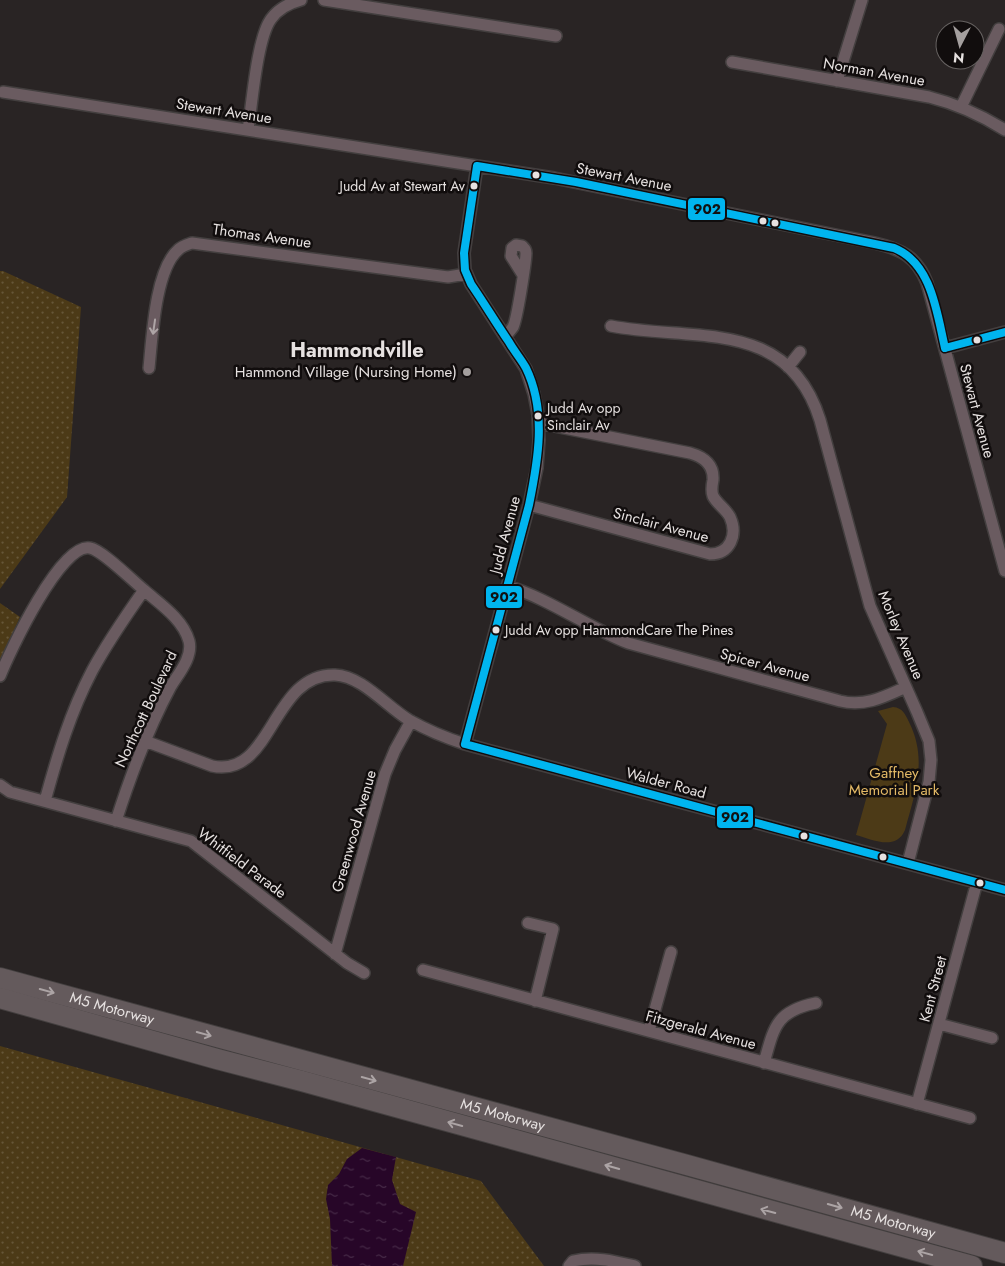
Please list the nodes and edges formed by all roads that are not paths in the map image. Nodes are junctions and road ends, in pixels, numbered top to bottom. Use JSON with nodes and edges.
{"nodes":[{"id":1,"x":301,"y":0,"type":"edge"},
{"id":2,"x":324,"y":0,"type":"edge"},
{"id":3,"x":862,"y":0,"type":"edge"},
{"id":4,"x":999,"y":29,"type":"dead end"},
{"id":5,"x":556,"y":36,"type":"dead end"},
{"id":6,"x":732,"y":62,"type":"dead end"},
{"id":7,"x":837,"y":81,"type":"junction"},
{"id":8,"x":3,"y":92,"type":"dead end"},
{"id":9,"x":960,"y":107,"type":"junction"},
{"id":10,"x":248,"y":130,"type":"junction"},
{"id":11,"x":1005,"y":130,"type":"edge"},
{"id":12,"x":477,"y":166,"type":"junction"},
{"id":13,"x":466,"y":274,"type":"junction"},
{"id":14,"x":523,"y":275,"type":"dead end"},
{"id":15,"x":611,"y":326,"type":"dead end"},
{"id":16,"x":1005,"y":332,"type":"edge"},
{"id":17,"x":506,"y":336,"type":"junction"},
{"id":18,"x":945,"y":348,"type":"junction"},
{"id":19,"x":800,"y":352,"type":"dead end"},
{"id":20,"x":788,"y":367,"type":"junction"},
{"id":21,"x":148,"y":368,"type":"dead end"},
{"id":22,"x":539,"y":422,"type":"junction"},
{"id":23,"x":529,"y":505,"type":"junction"},
{"id":24,"x":1005,"y":571,"type":"edge"},
{"id":25,"x":507,"y":586,"type":"junction"},
{"id":26,"x":144,"y":590,"type":"junction"},
{"id":27,"x":0,"y":676,"type":"edge"},
{"id":28,"x":906,"y":687,"type":"junction"},
{"id":29,"x":411,"y":721,"type":"junction"},
{"id":30,"x":145,"y":741,"type":"junction"},
{"id":31,"x":465,"y":744,"type":"junction"},
{"id":32,"x":0,"y":785,"type":"edge"},
{"id":33,"x":44,"y":802,"type":"junction"},
{"id":34,"x":116,"y":820,"type":"junction"},
{"id":35,"x":908,"y":863,"type":"junction"},
{"id":36,"x":978,"y":882,"type":"junction"},
{"id":37,"x":1005,"y":890,"type":"edge"},
{"id":38,"x":528,"y":923,"type":"dead end"},
{"id":39,"x":671,"y":952,"type":"dead end"},
{"id":40,"x":335,"y":954,"type":"junction"},
{"id":41,"x":423,"y":970,"type":"dead end"},
{"id":42,"x":364,"y":973,"type":"dead end"},
{"id":43,"x":0,"y":978,"type":"edge"},
{"id":44,"x":0,"y":998,"type":"edge"},
{"id":45,"x":535,"y":1000,"type":"junction"},
{"id":46,"x":816,"y":1003,"type":"dead end"},
{"id":47,"x":939,"y":1024,"type":"junction"},
{"id":48,"x":649,"y":1031,"type":"junction"},
{"id":49,"x":992,"y":1038,"type":"dead end"},
{"id":50,"x":764,"y":1062,"type":"junction"},
{"id":51,"x":917,"y":1104,"type":"junction"},
{"id":52,"x":970,"y":1118,"type":"dead end"},
{"id":53,"x":1005,"y":1254,"type":"edge"},
{"id":54,"x":570,"y":1266,"type":"edge"},
{"id":55,"x":635,"y":1266,"type":"edge"},
{"id":56,"x":972,"y":1266,"type":"edge"}],
"edges":[{"from":1,"to":10,"type":"street"},
{"from":2,"to":5,"type":"street"},
{"from":3,"to":7,"type":"street"},
{"from":4,"to":9,"type":"street"},
{"from":6,"to":7,"type":"street","name":"Norman Avenue"},
{"from":7,"to":9,"type":"street","name":"Norman Avenue"},
{"from":8,"to":10,"type":"street","name":"Stewart Avenue"},
{"from":9,"to":11,"type":"street","name":"Norman Avenue"},
{"from":10,"to":12,"type":"street","name":"Stewart Avenue"},
{"from":12,"to":13,"type":"street","name":"Judd Avenue"},
{"from":12,"to":18,"type":"street","name":"Stewart Avenue"},
{"from":13,"to":17,"type":"street","name":"Judd Avenue"},
{"from":13,"to":21,"type":"street","name":"Thomas Avenue","one_way":true},
{"from":14,"to":17,"type":"street"},
{"from":15,"to":20,"type":"street","name":"Morley Avenue"},
{"from":16,"to":18,"type":"street"},
{"from":17,"to":22,"type":"street","name":"Judd Avenue"},
{"from":18,"to":24,"type":"street","name":"Stewart Avenue"},
{"from":19,"to":20,"type":"street"},
{"from":20,"to":28,"type":"street","name":"Morley Avenue"},
{"from":22,"to":23,"type":"street","name":"Judd Avenue"},
{"from":22,"to":23,"type":"street","name":"Sinclair Avenue"},
{"from":23,"to":25,"type":"street","name":"Judd Avenue"},
{"from":25,"to":28,"type":"street","name":"Spicer Avenue"},
{"from":25,"to":31,"type":"street","name":"Judd Avenue"},
{"from":26,"to":27,"type":"street"},
{"from":26,"to":30,"type":"street","name":"Northcott Boulevard"},
{"from":26,"to":33,"type":"street"},
{"from":28,"to":35,"type":"street","name":"Morley Avenue"},
{"from":29,"to":30,"type":"street","name":"Walder Road"},
{"from":29,"to":31,"type":"street","name":"Walder Road"},
{"from":29,"to":40,"type":"street","name":"Greenwood Avenue"},
{"from":30,"to":34,"type":"street","name":"Northcott Boulevard"},
{"from":31,"to":35,"type":"street","name":"Walder Road"},
{"from":32,"to":33,"type":"street","name":"Whitfield Parade"},
{"from":33,"to":34,"type":"street","name":"Whitfield Parade"},
{"from":34,"to":40,"type":"street","name":"Whitfield Parade"},
{"from":35,"to":36,"type":"street","name":"Walder Road"},
{"from":36,"to":37,"type":"street","name":"Walder Road"},
{"from":36,"to":47,"type":"street","name":"Kent Street"},
{"from":38,"to":45,"type":"street"},
{"from":39,"to":48,"type":"street"},
{"from":40,"to":42,"type":"street","name":"Whitfield Parade"},
{"from":41,"to":45,"type":"street","name":"Fitzgerald Avenue"},
{"from":43,"to":53,"type":"highway","name":"M5 Motorway","one_way":true},
{"from":56,"to":44,"type":"highway","name":"M5 Motorway","one_way":true},
{"from":45,"to":48,"type":"street","name":"Fitzgerald Avenue"},
{"from":46,"to":50,"type":"street"},
{"from":47,"to":49,"type":"street"},
{"from":47,"to":51,"type":"street","name":"Kent Street"},
{"from":48,"to":50,"type":"street","name":"Fitzgerald Avenue"},
{"from":50,"to":51,"type":"street","name":"Fitzgerald Avenue"},
{"from":51,"to":52,"type":"street","name":"Fitzgerald Avenue"},
{"from":54,"to":55,"type":"street"}]}
